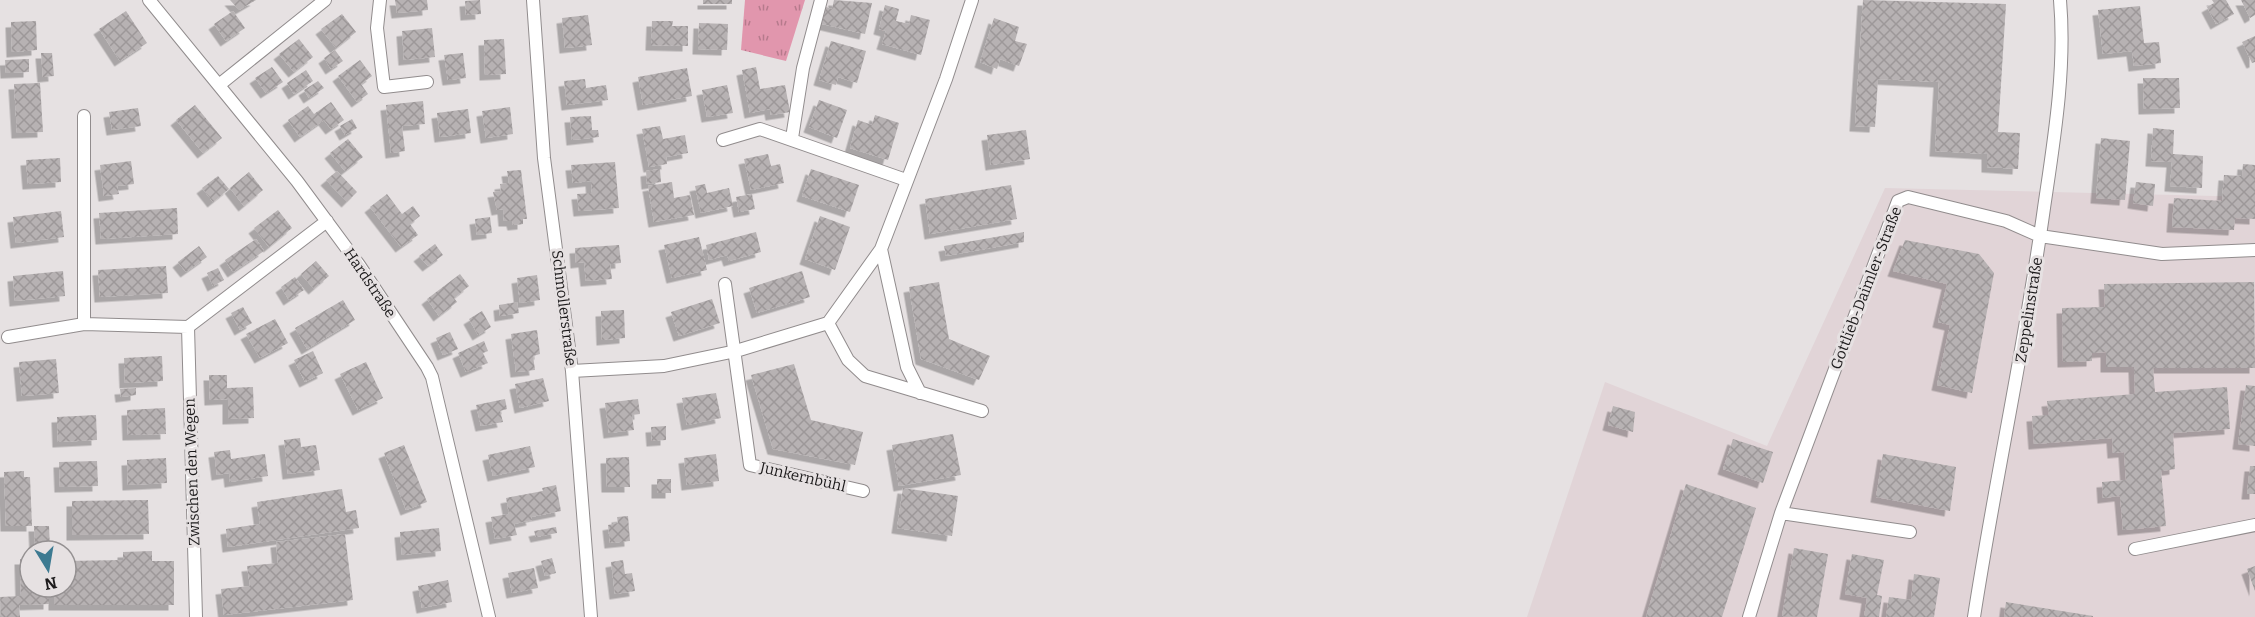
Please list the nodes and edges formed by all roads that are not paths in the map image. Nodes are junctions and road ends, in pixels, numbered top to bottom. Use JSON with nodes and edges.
{"nodes":[{"id":1,"x":149,"y":0,"type":"edge"},
{"id":2,"x":325,"y":0,"type":"edge"},
{"id":3,"x":380,"y":0,"type":"edge"},
{"id":4,"x":533,"y":0,"type":"edge"},
{"id":5,"x":821,"y":0,"type":"edge"},
{"id":6,"x":972,"y":0,"type":"edge"},
{"id":7,"x":2060,"y":0,"type":"edge"},
{"id":8,"x":427,"y":82,"type":"dead end"},
{"id":9,"x":219,"y":85,"type":"junction"},
{"id":10,"x":84,"y":116,"type":"dead end"},
{"id":11,"x":792,"y":138,"type":"junction"},
{"id":12,"x":723,"y":140,"type":"dead end"},
{"id":13,"x":906,"y":180,"type":"junction"},
{"id":14,"x":327,"y":221,"type":"junction"},
{"id":15,"x":2040,"y":236,"type":"junction"},
{"id":16,"x":881,"y":249,"type":"junction"},
{"id":17,"x":2255,"y":250,"type":"edge"},
{"id":18,"x":725,"y":284,"type":"dead end"},
{"id":19,"x":828,"y":323,"type":"junction"},
{"id":20,"x":84,"y":324,"type":"junction"},
{"id":21,"x":188,"y":327,"type":"junction"},
{"id":22,"x":8,"y":337,"type":"dead end"},
{"id":23,"x":736,"y":351,"type":"junction"},
{"id":24,"x":572,"y":371,"type":"junction"},
{"id":25,"x":920,"y":393,"type":"junction"},
{"id":26,"x":982,"y":411,"type":"dead end"},
{"id":27,"x":863,"y":491,"type":"dead end"},
{"id":28,"x":1781,"y":513,"type":"junction"},
{"id":29,"x":2255,"y":525,"type":"edge"},
{"id":30,"x":1910,"y":532,"type":"dead end"},
{"id":31,"x":2135,"y":549,"type":"dead end"},
{"id":32,"x":196,"y":617,"type":"edge"},
{"id":33,"x":489,"y":617,"type":"edge"},
{"id":34,"x":591,"y":617,"type":"edge"},
{"id":35,"x":1749,"y":617,"type":"edge"},
{"id":36,"x":1974,"y":617,"type":"edge"}],
"edges":[{"from":1,"to":9,"type":"street","name":"Hardstraße"},
{"from":2,"to":9,"type":"street"},
{"from":3,"to":8,"type":"street"},
{"from":4,"to":24,"type":"street","name":"Schmollerstraße"},
{"from":5,"to":11,"type":"street"},
{"from":6,"to":13,"type":"street"},
{"from":7,"to":15,"type":"street","name":"Zeppelinstraße"},
{"from":9,"to":14,"type":"street","name":"Hardstraße"},
{"from":10,"to":20,"type":"street"},
{"from":11,"to":12,"type":"street"},
{"from":11,"to":13,"type":"street"},
{"from":13,"to":16,"type":"street"},
{"from":14,"to":21,"type":"street"},
{"from":14,"to":33,"type":"street","name":"Hardstraße"},
{"from":15,"to":17,"type":"street"},
{"from":15,"to":28,"type":"street","name":"Gottlieb-Daimler-Straße"},
{"from":15,"to":36,"type":"street","name":"Zeppelinstraße"},
{"from":16,"to":19,"type":"street"},
{"from":16,"to":25,"type":"street"},
{"from":18,"to":23,"type":"street","name":"Junkernbühl"},
{"from":19,"to":23,"type":"street"},
{"from":19,"to":25,"type":"street"},
{"from":20,"to":21,"type":"street"},
{"from":20,"to":22,"type":"street"},
{"from":21,"to":32,"type":"street","name":"Zwischen den Wegen"},
{"from":23,"to":24,"type":"street"},
{"from":23,"to":27,"type":"street","name":"Junkernbühl"},
{"from":24,"to":34,"type":"street","name":"Schmollerstraße"},
{"from":25,"to":26,"type":"street"},
{"from":28,"to":30,"type":"street"},
{"from":28,"to":35,"type":"street","name":"Gottlieb-Daimler-Straße"},
{"from":29,"to":31,"type":"street"}]}
